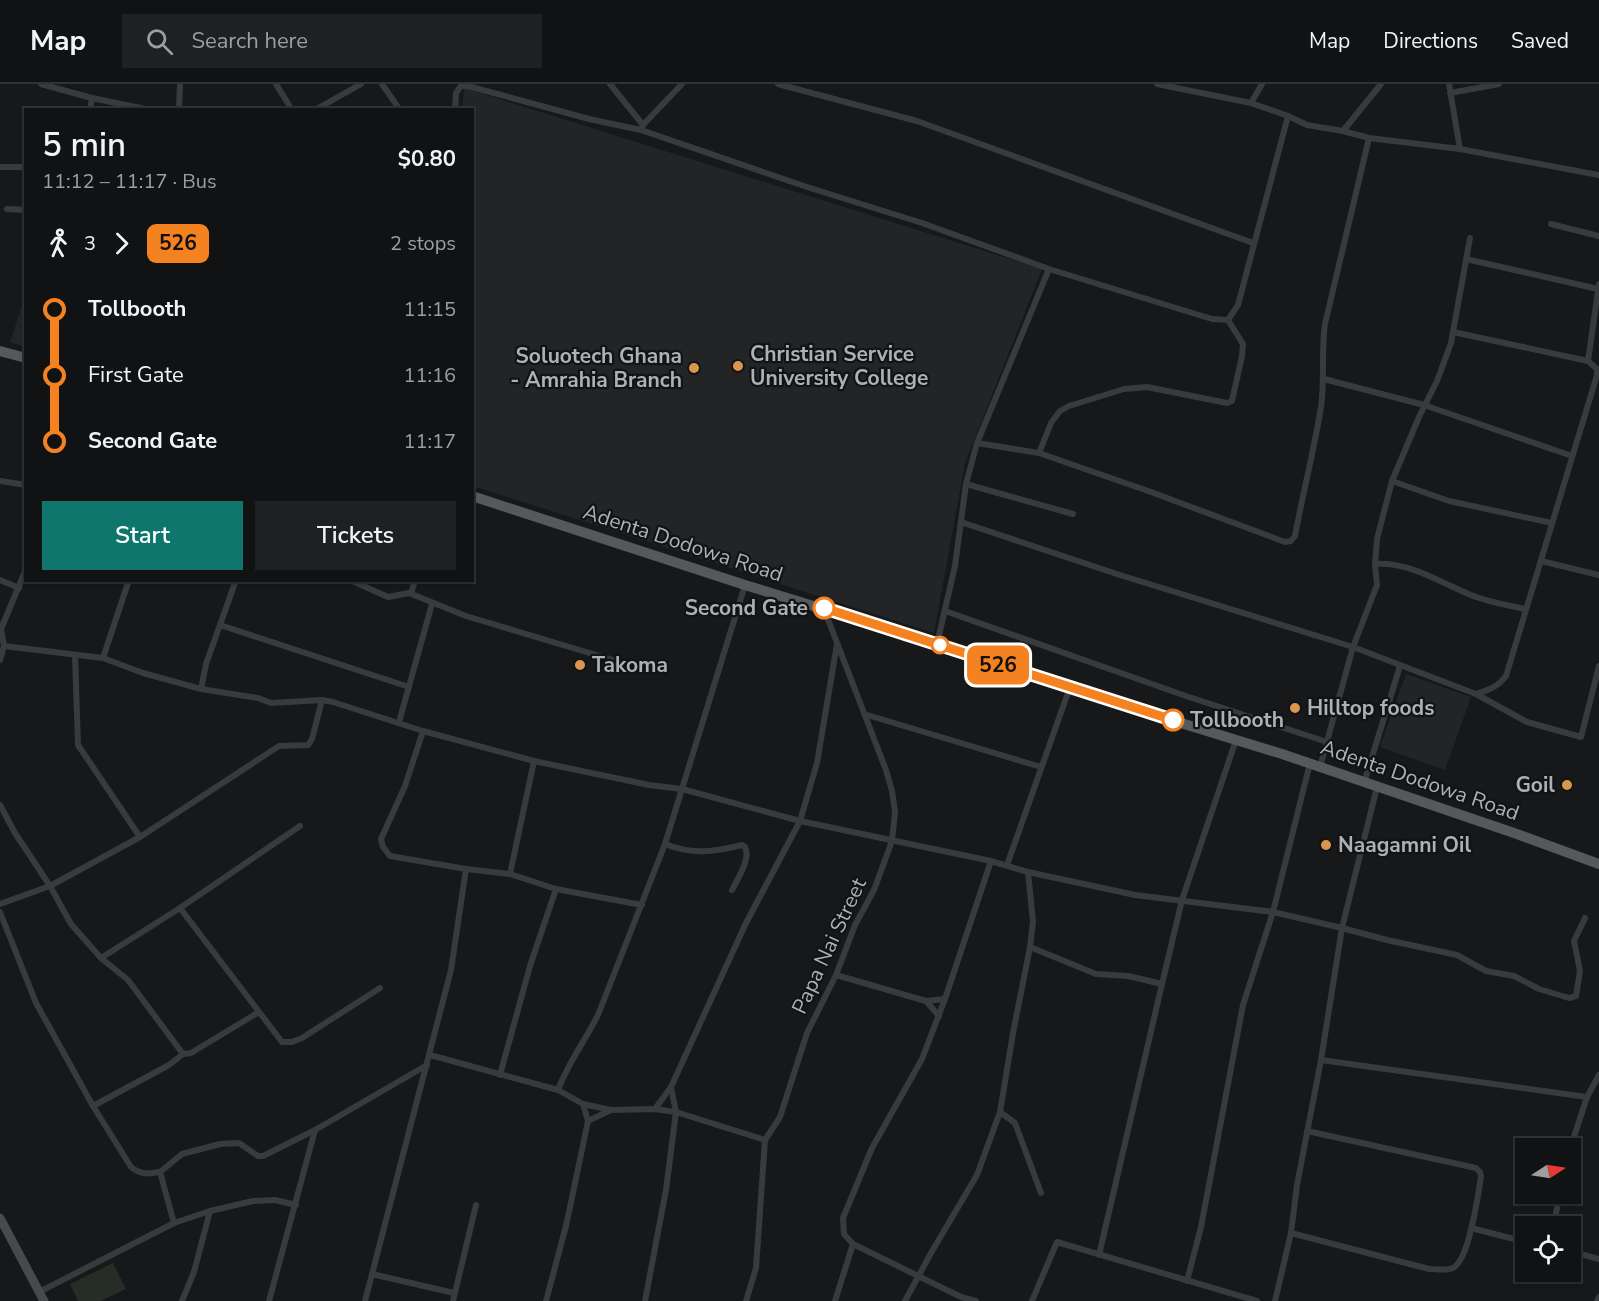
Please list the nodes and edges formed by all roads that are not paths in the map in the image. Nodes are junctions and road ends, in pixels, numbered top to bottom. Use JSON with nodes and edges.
{"nodes":[{"id":1,"x":41,"y":84,"type":"edge"},
{"id":2,"x":180,"y":84,"type":"edge"},
{"id":3,"x":276,"y":84,"type":"edge"},
{"id":4,"x":362,"y":84,"type":"edge"},
{"id":5,"x":382,"y":84,"type":"edge"},
{"id":6,"x":610,"y":84,"type":"edge"},
{"id":7,"x":682,"y":84,"type":"edge"},
{"id":8,"x":778,"y":84,"type":"edge"},
{"id":9,"x":1157,"y":84,"type":"edge"},
{"id":10,"x":1262,"y":84,"type":"edge"},
{"id":11,"x":1381,"y":84,"type":"edge"},
{"id":12,"x":1449,"y":84,"type":"edge"},
{"id":13,"x":1499,"y":84,"type":"edge"},
{"id":14,"x":468,"y":85,"type":"edge"},
{"id":15,"x":1450,"y":93,"type":"junction"},
{"id":16,"x":92,"y":98,"type":"junction"},
{"id":17,"x":1251,"y":103,"type":"junction"},
{"id":18,"x":90,"y":108,"type":"edge"},
{"id":19,"x":140,"y":108,"type":"edge"},
{"id":20,"x":179,"y":108,"type":"edge"},
{"id":21,"x":291,"y":108,"type":"edge"},
{"id":22,"x":319,"y":108,"type":"edge"},
{"id":23,"x":399,"y":108,"type":"edge"},
{"id":24,"x":455,"y":108,"type":"edge"},
{"id":25,"x":1288,"y":116,"type":"junction"},
{"id":26,"x":642,"y":128,"type":"junction"},
{"id":27,"x":1342,"y":131,"type":"junction"},
{"id":28,"x":1369,"y":138,"type":"junction"},
{"id":29,"x":1460,"y":149,"type":"junction"},
{"id":30,"x":0,"y":167,"type":"edge"},
{"id":31,"x":24,"y":167,"type":"edge"},
{"id":32,"x":1599,"y":175,"type":"edge"},
{"id":33,"x":7,"y":209,"type":"dead end"},
{"id":34,"x":24,"y":210,"type":"edge"},
{"id":35,"x":1551,"y":224,"type":"dead end"},
{"id":36,"x":1599,"y":236,"type":"edge"},
{"id":37,"x":1470,"y":238,"type":"dead end"},
{"id":38,"x":1253,"y":243,"type":"junction"},
{"id":39,"x":1466,"y":259,"type":"junction"},
{"id":40,"x":1049,"y":269,"type":"junction"},
{"id":41,"x":1599,"y":287,"type":"edge"},
{"id":42,"x":1228,"y":320,"type":"junction"},
{"id":43,"x":1453,"y":332,"type":"junction"},
{"id":44,"x":0,"y":351,"type":"edge"},
{"id":45,"x":24,"y":357,"type":"edge"},
{"id":46,"x":1588,"y":362,"type":"junction"},
{"id":47,"x":1324,"y":379,"type":"junction"},
{"id":48,"x":1424,"y":405,"type":"junction"},
{"id":49,"x":976,"y":443,"type":"junction"},
{"id":50,"x":1039,"y":453,"type":"junction"},
{"id":51,"x":1572,"y":456,"type":"junction"},
{"id":52,"x":0,"y":480,"type":"edge"},
{"id":53,"x":1392,"y":481,"type":"junction"},
{"id":54,"x":966,"y":484,"type":"junction"},
{"id":55,"x":24,"y":485,"type":"edge"},
{"id":56,"x":474,"y":497,"type":"edge"},
{"id":57,"x":1073,"y":514,"type":"dead end"},
{"id":58,"x":961,"y":522,"type":"junction"},
{"id":59,"x":1552,"y":523,"type":"junction"},
{"id":60,"x":1541,"y":561,"type":"junction"},
{"id":61,"x":1374,"y":564,"type":"junction"},
{"id":62,"x":24,"y":574,"type":"edge"},
{"id":63,"x":1599,"y":575,"type":"edge"},
{"id":64,"x":0,"y":580,"type":"edge"},
{"id":65,"x":128,"y":582,"type":"edge"},
{"id":66,"x":235,"y":582,"type":"edge"},
{"id":67,"x":354,"y":582,"type":"edge"},
{"id":68,"x":414,"y":582,"type":"edge"},
{"id":69,"x":745,"y":585,"type":"junction"},
{"id":70,"x":19,"y":588,"type":"junction"},
{"id":71,"x":411,"y":594,"type":"junction"},
{"id":72,"x":432,"y":604,"type":"junction"},
{"id":73,"x":824,"y":608,"type":"junction"},
{"id":74,"x":1525,"y":609,"type":"junction"},
{"id":75,"x":945,"y":611,"type":"junction"},
{"id":76,"x":220,"y":625,"type":"junction"},
{"id":77,"x":1,"y":629,"type":"edge"},
{"id":78,"x":837,"y":643,"type":"junction"},
{"id":79,"x":936,"y":644,"type":"junction"},
{"id":80,"x":4,"y":646,"type":"junction"},
{"id":81,"x":1353,"y":647,"type":"junction"},
{"id":82,"x":75,"y":655,"type":"junction"},
{"id":83,"x":103,"y":658,"type":"junction"},
{"id":84,"x":0,"y":660,"type":"edge"},
{"id":85,"x":614,"y":660,"type":"dead end"},
{"id":86,"x":1400,"y":666,"type":"junction"},
{"id":87,"x":1599,"y":666,"type":"edge"},
{"id":88,"x":409,"y":687,"type":"junction"},
{"id":89,"x":1070,"y":687,"type":"junction"},
{"id":90,"x":201,"y":689,"type":"junction"},
{"id":91,"x":1476,"y":694,"type":"junction"},
{"id":92,"x":322,"y":700,"type":"junction"},
{"id":93,"x":864,"y":714,"type":"junction"},
{"id":94,"x":399,"y":722,"type":"junction"},
{"id":95,"x":423,"y":731,"type":"junction"},
{"id":96,"x":1236,"y":740,"type":"junction"},
{"id":97,"x":1327,"y":742,"type":"junction"},
{"id":98,"x":534,"y":761,"type":"junction"},
{"id":99,"x":1315,"y":765,"type":"junction"},
{"id":100,"x":1041,"y":767,"type":"junction"},
{"id":101,"x":1364,"y":783,"type":"junction"},
{"id":102,"x":1377,"y":787,"type":"junction"},
{"id":103,"x":682,"y":789,"type":"junction"},
{"id":104,"x":0,"y":804,"type":"edge"},
{"id":105,"x":800,"y":820,"type":"junction"},
{"id":106,"x":300,"y":826,"type":"dead end"},
{"id":107,"x":140,"y":837,"type":"junction"},
{"id":108,"x":892,"y":841,"type":"junction"},
{"id":109,"x":665,"y":844,"type":"junction"},
{"id":110,"x":990,"y":861,"type":"junction"},
{"id":111,"x":1599,"y":864,"type":"edge"},
{"id":112,"x":1006,"y":865,"type":"junction"},
{"id":113,"x":466,"y":869,"type":"junction"},
{"id":114,"x":1028,"y":872,"type":"junction"},
{"id":115,"x":510,"y":874,"type":"junction"},
{"id":116,"x":50,"y":885,"type":"junction"},
{"id":117,"x":556,"y":890,"type":"junction"},
{"id":118,"x":732,"y":890,"type":"dead end"},
{"id":119,"x":1182,"y":900,"type":"junction"},
{"id":120,"x":0,"y":904,"type":"edge"},
{"id":121,"x":642,"y":905,"type":"junction"},
{"id":122,"x":180,"y":908,"type":"junction"},
{"id":123,"x":0,"y":912,"type":"edge"},
{"id":124,"x":1273,"y":912,"type":"junction"},
{"id":125,"x":1585,"y":918,"type":"dead end"},
{"id":126,"x":1342,"y":927,"type":"junction"},
{"id":127,"x":1030,"y":947,"type":"junction"},
{"id":128,"x":101,"y":958,"type":"junction"},
{"id":129,"x":836,"y":975,"type":"junction"},
{"id":130,"x":1162,"y":984,"type":"junction"},
{"id":131,"x":380,"y":988,"type":"dead end"},
{"id":132,"x":945,"y":999,"type":"junction"},
{"id":133,"x":926,"y":1001,"type":"junction"},
{"id":134,"x":259,"y":1012,"type":"junction"},
{"id":135,"x":939,"y":1016,"type":"junction"},
{"id":136,"x":183,"y":1054,"type":"junction"},
{"id":137,"x":430,"y":1055,"type":"junction"},
{"id":138,"x":1321,"y":1060,"type":"junction"},
{"id":139,"x":427,"y":1065,"type":"junction"},
{"id":140,"x":500,"y":1075,"type":"junction"},
{"id":141,"x":1599,"y":1075,"type":"edge"},
{"id":142,"x":671,"y":1087,"type":"junction"},
{"id":143,"x":558,"y":1090,"type":"junction"},
{"id":144,"x":1587,"y":1097,"type":"junction"},
{"id":145,"x":583,"y":1104,"type":"junction"},
{"id":146,"x":93,"y":1106,"type":"junction"},
{"id":147,"x":655,"y":1109,"type":"junction"},
{"id":148,"x":611,"y":1110,"type":"junction"},
{"id":149,"x":676,"y":1112,"type":"junction"},
{"id":150,"x":1000,"y":1112,"type":"junction"},
{"id":151,"x":588,"y":1121,"type":"junction"},
{"id":152,"x":315,"y":1130,"type":"junction"},
{"id":153,"x":1307,"y":1131,"type":"junction"},
{"id":154,"x":1574,"y":1138,"type":"edge"},
{"id":155,"x":765,"y":1140,"type":"junction"},
{"id":156,"x":160,"y":1172,"type":"junction"},
{"id":157,"x":1041,"y":1193,"type":"dead end"},
{"id":158,"x":296,"y":1204,"type":"junction"},
{"id":159,"x":476,"y":1205,"type":"dead end"},
{"id":160,"x":210,"y":1211,"type":"junction"},
{"id":161,"x":0,"y":1218,"type":"edge"},
{"id":162,"x":174,"y":1223,"type":"junction"},
{"id":163,"x":1472,"y":1228,"type":"junction"},
{"id":164,"x":1291,"y":1233,"type":"junction"},
{"id":165,"x":1515,"y":1239,"type":"edge"},
{"id":166,"x":854,"y":1244,"type":"junction"},
{"id":167,"x":1581,"y":1254,"type":"edge"},
{"id":168,"x":1099,"y":1255,"type":"junction"},
{"id":169,"x":1599,"y":1259,"type":"edge"},
{"id":170,"x":372,"y":1274,"type":"junction"},
{"id":171,"x":919,"y":1276,"type":"junction"},
{"id":172,"x":1187,"y":1281,"type":"junction"},
{"id":173,"x":39,"y":1292,"type":"junction"},
{"id":174,"x":454,"y":1293,"type":"junction"},
{"id":175,"x":1599,"y":1297,"type":"edge"},
{"id":176,"x":960,"y":1299,"type":"edge"},
{"id":177,"x":44,"y":1301,"type":"edge"},
{"id":178,"x":182,"y":1301,"type":"edge"},
{"id":179,"x":269,"y":1301,"type":"edge"},
{"id":180,"x":365,"y":1301,"type":"edge"},
{"id":181,"x":453,"y":1301,"type":"edge"},
{"id":182,"x":546,"y":1301,"type":"edge"},
{"id":183,"x":645,"y":1301,"type":"edge"},
{"id":184,"x":746,"y":1301,"type":"edge"},
{"id":185,"x":835,"y":1301,"type":"edge"},
{"id":186,"x":905,"y":1301,"type":"edge"},
{"id":187,"x":976,"y":1301,"type":"edge"},
{"id":188,"x":1032,"y":1301,"type":"edge"},
{"id":189,"x":1257,"y":1301,"type":"edge"},
{"id":190,"x":1275,"y":1301,"type":"edge"},
{"id":191,"x":1598,"y":1301,"type":"edge"}],
"edges":[{"from":1,"to":16,"type":"street"},
{"from":2,"to":20,"type":"street"},
{"from":3,"to":21,"type":"street"},
{"from":4,"to":22,"type":"street"},
{"from":5,"to":23,"type":"street"},
{"from":6,"to":26,"type":"street"},
{"from":7,"to":26,"type":"street"},
{"from":8,"to":38,"type":"street"},
{"from":9,"to":17,"type":"street"},
{"from":10,"to":17,"type":"street"},
{"from":11,"to":27,"type":"street"},
{"from":12,"to":15,"type":"street"},
{"from":13,"to":15,"type":"street"},
{"from":14,"to":24,"type":"street"},
{"from":14,"to":26,"type":"street"},
{"from":15,"to":29,"type":"street"},
{"from":16,"to":18,"type":"street"},
{"from":16,"to":19,"type":"street"},
{"from":17,"to":25,"type":"street"},
{"from":25,"to":27,"type":"street"},
{"from":25,"to":38,"type":"street"},
{"from":26,"to":40,"type":"street"},
{"from":27,"to":28,"type":"street"},
{"from":28,"to":29,"type":"street"},
{"from":28,"to":47,"type":"street"},
{"from":29,"to":32,"type":"street"},
{"from":30,"to":31,"type":"street"},
{"from":33,"to":34,"type":"street"},
{"from":35,"to":36,"type":"street"},
{"from":37,"to":39,"type":"street"},
{"from":38,"to":42,"type":"street"},
{"from":39,"to":41,"type":"street"},
{"from":39,"to":43,"type":"street"},
{"from":40,"to":42,"type":"street"},
{"from":40,"to":49,"type":"street"},
{"from":41,"to":46,"type":"street"},
{"from":42,"to":50,"type":"street"},
{"from":43,"to":46,"type":"street"},
{"from":43,"to":48,"type":"street"},
{"from":44,"to":45,"type":"main road"},
{"from":46,"to":51,"type":"street"},
{"from":47,"to":48,"type":"street"},
{"from":47,"to":50,"type":"street"},
{"from":48,"to":51,"type":"street"},
{"from":48,"to":53,"type":"street"},
{"from":49,"to":50,"type":"street"},
{"from":49,"to":54,"type":"street"},
{"from":51,"to":59,"type":"street"},
{"from":52,"to":55,"type":"street"},
{"from":53,"to":59,"type":"street"},
{"from":53,"to":61,"type":"street"},
{"from":54,"to":57,"type":"street"},
{"from":54,"to":58,"type":"street"},
{"from":56,"to":69,"type":"main road","name":"Adenta Dodowa Road"},
{"from":58,"to":75,"type":"street"},
{"from":58,"to":81,"type":"street"},
{"from":59,"to":60,"type":"street"},
{"from":60,"to":63,"type":"street"},
{"from":60,"to":74,"type":"street"},
{"from":61,"to":74,"type":"street"},
{"from":61,"to":81,"type":"street"},
{"from":62,"to":70,"type":"street"},
{"from":64,"to":70,"type":"street"},
{"from":65,"to":83,"type":"street"},
{"from":66,"to":76,"type":"street"},
{"from":67,"to":71,"type":"street"},
{"from":68,"to":71,"type":"street"},
{"from":69,"to":73,"type":"main road","name":"Adenta Dodowa Road"},
{"from":69,"to":103,"type":"street"},
{"from":70,"to":77,"type":"street"},
{"from":71,"to":72,"type":"street"},
{"from":72,"to":85,"type":"street"},
{"from":72,"to":88,"type":"street"},
{"from":73,"to":78,"type":"street","name":"Papa Nai Street"},
{"from":73,"to":79,"type":"main road","name":"Adenta Dodowa Road"},
{"from":74,"to":91,"type":"street"},
{"from":75,"to":79,"type":"street"},
{"from":75,"to":97,"type":"street"},
{"from":76,"to":88,"type":"street"},
{"from":76,"to":90,"type":"street"},
{"from":77,"to":80,"type":"street"},
{"from":78,"to":93,"type":"street","name":"Papa Nai Street"},
{"from":78,"to":105,"type":"street"},
{"from":79,"to":89,"type":"main road","name":"Adenta Dodowa Road"},
{"from":80,"to":82,"type":"street"},
{"from":80,"to":84,"type":"street"},
{"from":81,"to":86,"type":"street"},
{"from":81,"to":97,"type":"street"},
{"from":82,"to":83,"type":"street"},
{"from":82,"to":107,"type":"street"},
{"from":83,"to":90,"type":"street"},
{"from":86,"to":91,"type":"street"},
{"from":86,"to":101,"type":"street"},
{"from":87,"to":91,"type":"street"},
{"from":88,"to":94,"type":"street"},
{"from":89,"to":96,"type":"main road","name":"Adenta Dodowa Road"},
{"from":89,"to":100,"type":"street"},
{"from":90,"to":92,"type":"street"},
{"from":92,"to":94,"type":"street"},
{"from":92,"to":107,"type":"street"},
{"from":93,"to":100,"type":"street"},
{"from":93,"to":108,"type":"street","name":"Papa Nai Street"},
{"from":94,"to":95,"type":"street"},
{"from":95,"to":98,"type":"street"},
{"from":95,"to":113,"type":"street"},
{"from":96,"to":99,"type":"main road","name":"Adenta Dodowa Road"},
{"from":96,"to":119,"type":"street"},
{"from":97,"to":99,"type":"street"},
{"from":98,"to":103,"type":"street"},
{"from":98,"to":115,"type":"street"},
{"from":99,"to":101,"type":"main road","name":"Adenta Dodowa Road"},
{"from":99,"to":124,"type":"street"},
{"from":100,"to":112,"type":"street"},
{"from":101,"to":102,"type":"main road","name":"Adenta Dodowa Road"},
{"from":102,"to":111,"type":"main road","name":"Adenta Dodowa Road"},
{"from":102,"to":126,"type":"street"},
{"from":103,"to":105,"type":"street"},
{"from":103,"to":109,"type":"street"},
{"from":104,"to":116,"type":"street"},
{"from":105,"to":108,"type":"street"},
{"from":105,"to":142,"type":"street"},
{"from":106,"to":122,"type":"street"},
{"from":107,"to":116,"type":"street"},
{"from":108,"to":110,"type":"street"},
{"from":108,"to":129,"type":"street","name":"Papa Nai Street"},
{"from":109,"to":118,"type":"street"},
{"from":109,"to":121,"type":"street"},
{"from":110,"to":112,"type":"street"},
{"from":110,"to":132,"type":"street"},
{"from":112,"to":114,"type":"street"},
{"from":113,"to":115,"type":"street"},
{"from":113,"to":137,"type":"street"},
{"from":114,"to":119,"type":"street"},
{"from":114,"to":127,"type":"street"},
{"from":115,"to":117,"type":"street"},
{"from":116,"to":120,"type":"street"},
{"from":116,"to":128,"type":"street"},
{"from":117,"to":121,"type":"street"},
{"from":117,"to":140,"type":"street"},
{"from":119,"to":124,"type":"street"},
{"from":119,"to":130,"type":"street"},
{"from":121,"to":143,"type":"street"},
{"from":122,"to":128,"type":"street"},
{"from":122,"to":134,"type":"street"},
{"from":123,"to":146,"type":"street"},
{"from":124,"to":126,"type":"street"},
{"from":124,"to":172,"type":"street"},
{"from":125,"to":126,"type":"street"},
{"from":126,"to":138,"type":"street"},
{"from":127,"to":130,"type":"street"},
{"from":127,"to":150,"type":"street"},
{"from":128,"to":136,"type":"street"},
{"from":129,"to":133,"type":"street"},
{"from":129,"to":155,"type":"street","name":"Papa Nai Street"},
{"from":130,"to":168,"type":"street"},
{"from":131,"to":134,"type":"street"},
{"from":132,"to":133,"type":"street"},
{"from":132,"to":135,"type":"street"},
{"from":133,"to":135,"type":"street"},
{"from":134,"to":136,"type":"street"},
{"from":135,"to":166,"type":"street"},
{"from":136,"to":146,"type":"street"},
{"from":137,"to":139,"type":"street"},
{"from":137,"to":140,"type":"street"},
{"from":138,"to":144,"type":"street"},
{"from":138,"to":153,"type":"street"},
{"from":139,"to":152,"type":"street"},
{"from":139,"to":170,"type":"street"},
{"from":140,"to":143,"type":"street"},
{"from":141,"to":144,"type":"street"},
{"from":142,"to":147,"type":"street"},
{"from":142,"to":149,"type":"street"},
{"from":143,"to":145,"type":"street"},
{"from":144,"to":154,"type":"street"},
{"from":145,"to":148,"type":"street"},
{"from":145,"to":151,"type":"street"},
{"from":146,"to":156,"type":"street"},
{"from":147,"to":148,"type":"street"},
{"from":147,"to":149,"type":"street"},
{"from":148,"to":151,"type":"street"},
{"from":149,"to":155,"type":"street"},
{"from":149,"to":183,"type":"street"},
{"from":150,"to":157,"type":"street"},
{"from":150,"to":171,"type":"street"},
{"from":151,"to":182,"type":"street"},
{"from":152,"to":156,"type":"street"},
{"from":152,"to":158,"type":"street"},
{"from":153,"to":163,"type":"street"},
{"from":153,"to":164,"type":"street"},
{"from":155,"to":184,"type":"street","name":"Papa Nai Street"},
{"from":156,"to":162,"type":"street"},
{"from":158,"to":160,"type":"street"},
{"from":158,"to":179,"type":"street"},
{"from":159,"to":174,"type":"street"},
{"from":160,"to":162,"type":"street"},
{"from":160,"to":178,"type":"street"},
{"from":161,"to":173,"type":"street"},
{"from":162,"to":173,"type":"street"},
{"from":163,"to":164,"type":"street"},
{"from":163,"to":165,"type":"street"},
{"from":164,"to":190,"type":"street"},
{"from":166,"to":171,"type":"street"},
{"from":166,"to":185,"type":"street"},
{"from":167,"to":169,"type":"street"},
{"from":168,"to":172,"type":"street"},
{"from":168,"to":188,"type":"street"},
{"from":170,"to":174,"type":"street"},
{"from":170,"to":180,"type":"street"},
{"from":171,"to":176,"type":"street"},
{"from":171,"to":186,"type":"street"},
{"from":172,"to":189,"type":"street"},
{"from":173,"to":177,"type":"street"},
{"from":174,"to":181,"type":"street"},
{"from":175,"to":191,"type":"street"},
{"from":176,"to":187,"type":"street"}]}
